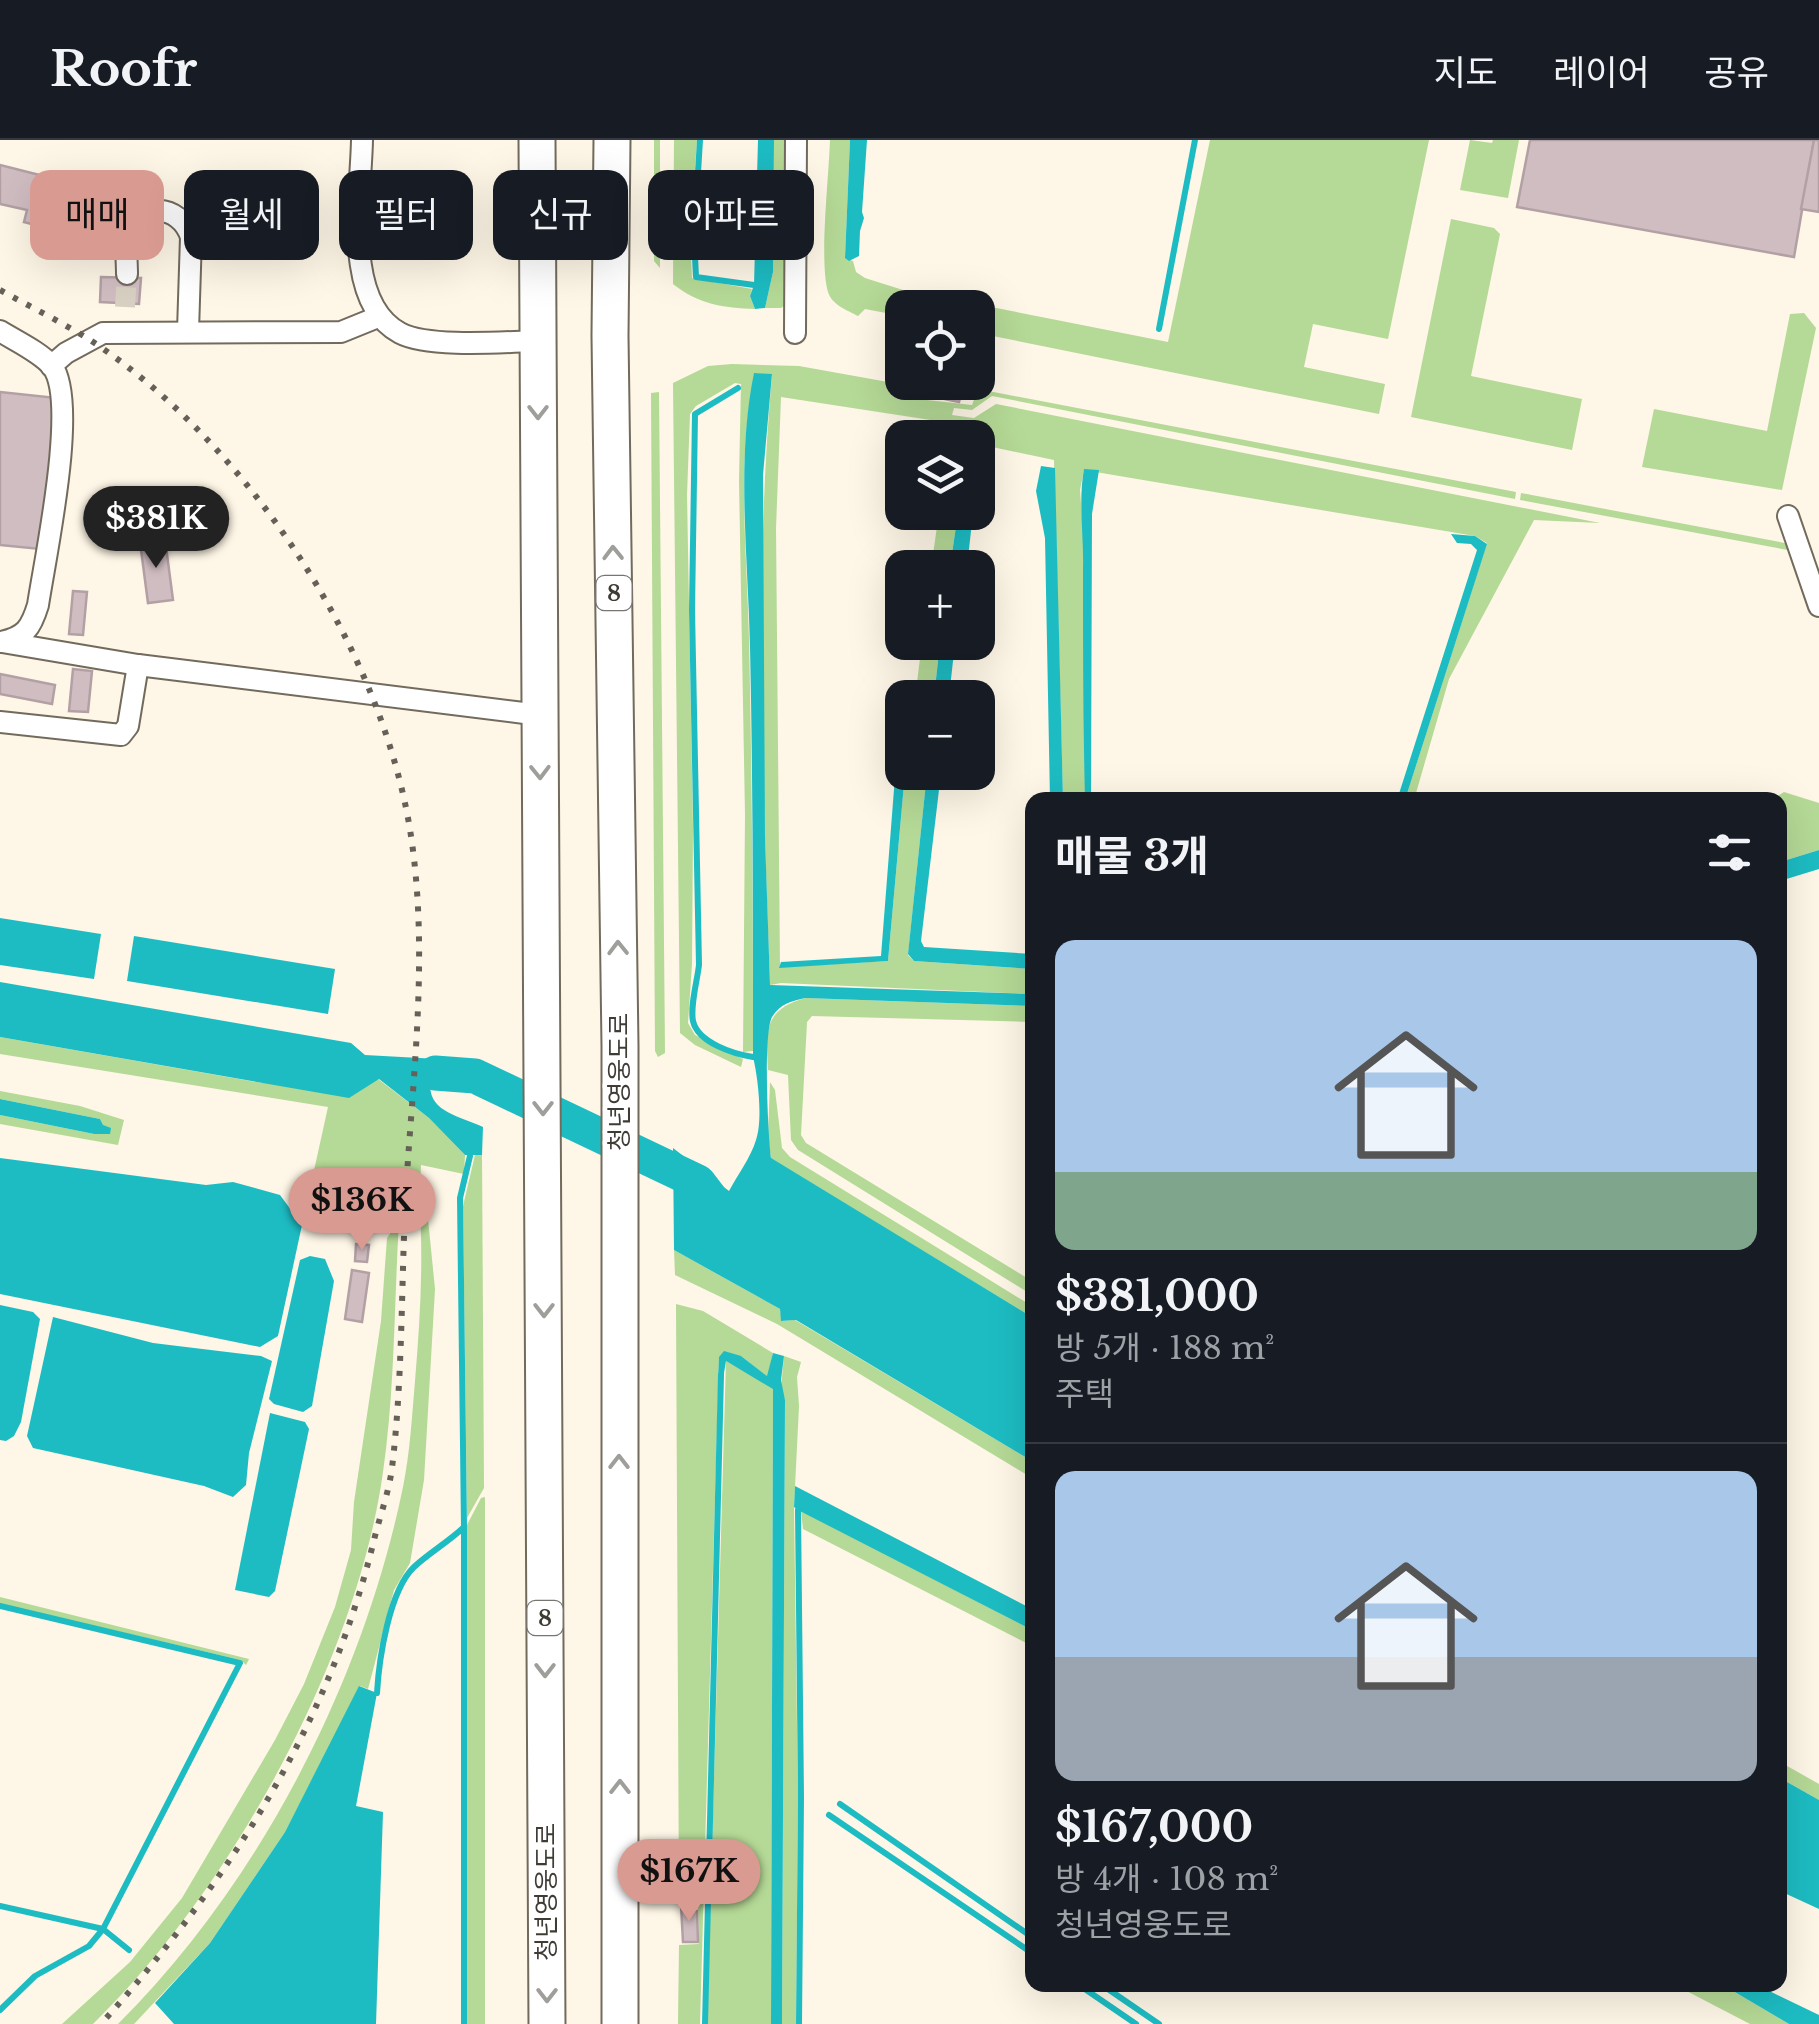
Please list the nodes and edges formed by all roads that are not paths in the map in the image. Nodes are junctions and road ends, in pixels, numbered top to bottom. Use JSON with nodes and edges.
{"nodes":[{"id":1,"x":362,"y":140,"type":"edge"},
{"id":2,"x":537,"y":140,"type":"edge"},
{"id":3,"x":612,"y":140,"type":"edge"},
{"id":4,"x":796,"y":140,"type":"edge"},
{"id":5,"x":127,"y":274,"type":"tunnel mouth"},
{"id":6,"x":125,"y":307,"type":"tunnel mouth"},
{"id":7,"x":378,"y":317,"type":"junction"},
{"id":8,"x":0,"y":331,"type":"edge"},
{"id":9,"x":125,"y":331,"type":"junction"},
{"id":10,"x":188,"y":331,"type":"junction"},
{"id":11,"x":795,"y":333,"type":"dead end"},
{"id":12,"x":537,"y":342,"type":"junction"},
{"id":13,"x":51,"y":366,"type":"junction"},
{"id":14,"x":1788,"y":516,"type":"dead end"},
{"id":15,"x":1819,"y":606,"type":"edge"},
{"id":16,"x":1,"y":642,"type":"edge"},
{"id":17,"x":138,"y":665,"type":"junction"},
{"id":18,"x":540,"y":716,"type":"junction"},
{"id":19,"x":0,"y":722,"type":"edge"},
{"id":20,"x":547,"y":2024,"type":"edge"},
{"id":21,"x":620,"y":2024,"type":"edge"}],
"edges":[{"from":1,"to":7,"type":"street"},
{"from":2,"to":12,"type":"highway","name":"청년영웅도로","number":"8"},
{"from":21,"to":3,"type":"highway","name":"청년영웅도로","number":"8","one_way":true},
{"from":4,"to":11,"type":"street"},
{"from":5,"to":10,"type":"street"},
{"from":6,"to":9,"type":"street"},
{"from":7,"to":10,"type":"street"},
{"from":7,"to":12,"type":"street"},
{"from":8,"to":13,"type":"street"},
{"from":9,"to":10,"type":"street"},
{"from":9,"to":13,"type":"street"},
{"from":12,"to":18,"type":"highway","name":"청년영웅도로","number":"8","one_way":true},
{"from":13,"to":16,"type":"street"},
{"from":14,"to":15,"type":"street"},
{"from":16,"to":17,"type":"street"},
{"from":17,"to":18,"type":"street"},
{"from":17,"to":19,"type":"street"},
{"from":18,"to":20,"type":"highway","name":"청년영웅도로","number":"8","one_way":true}]}
